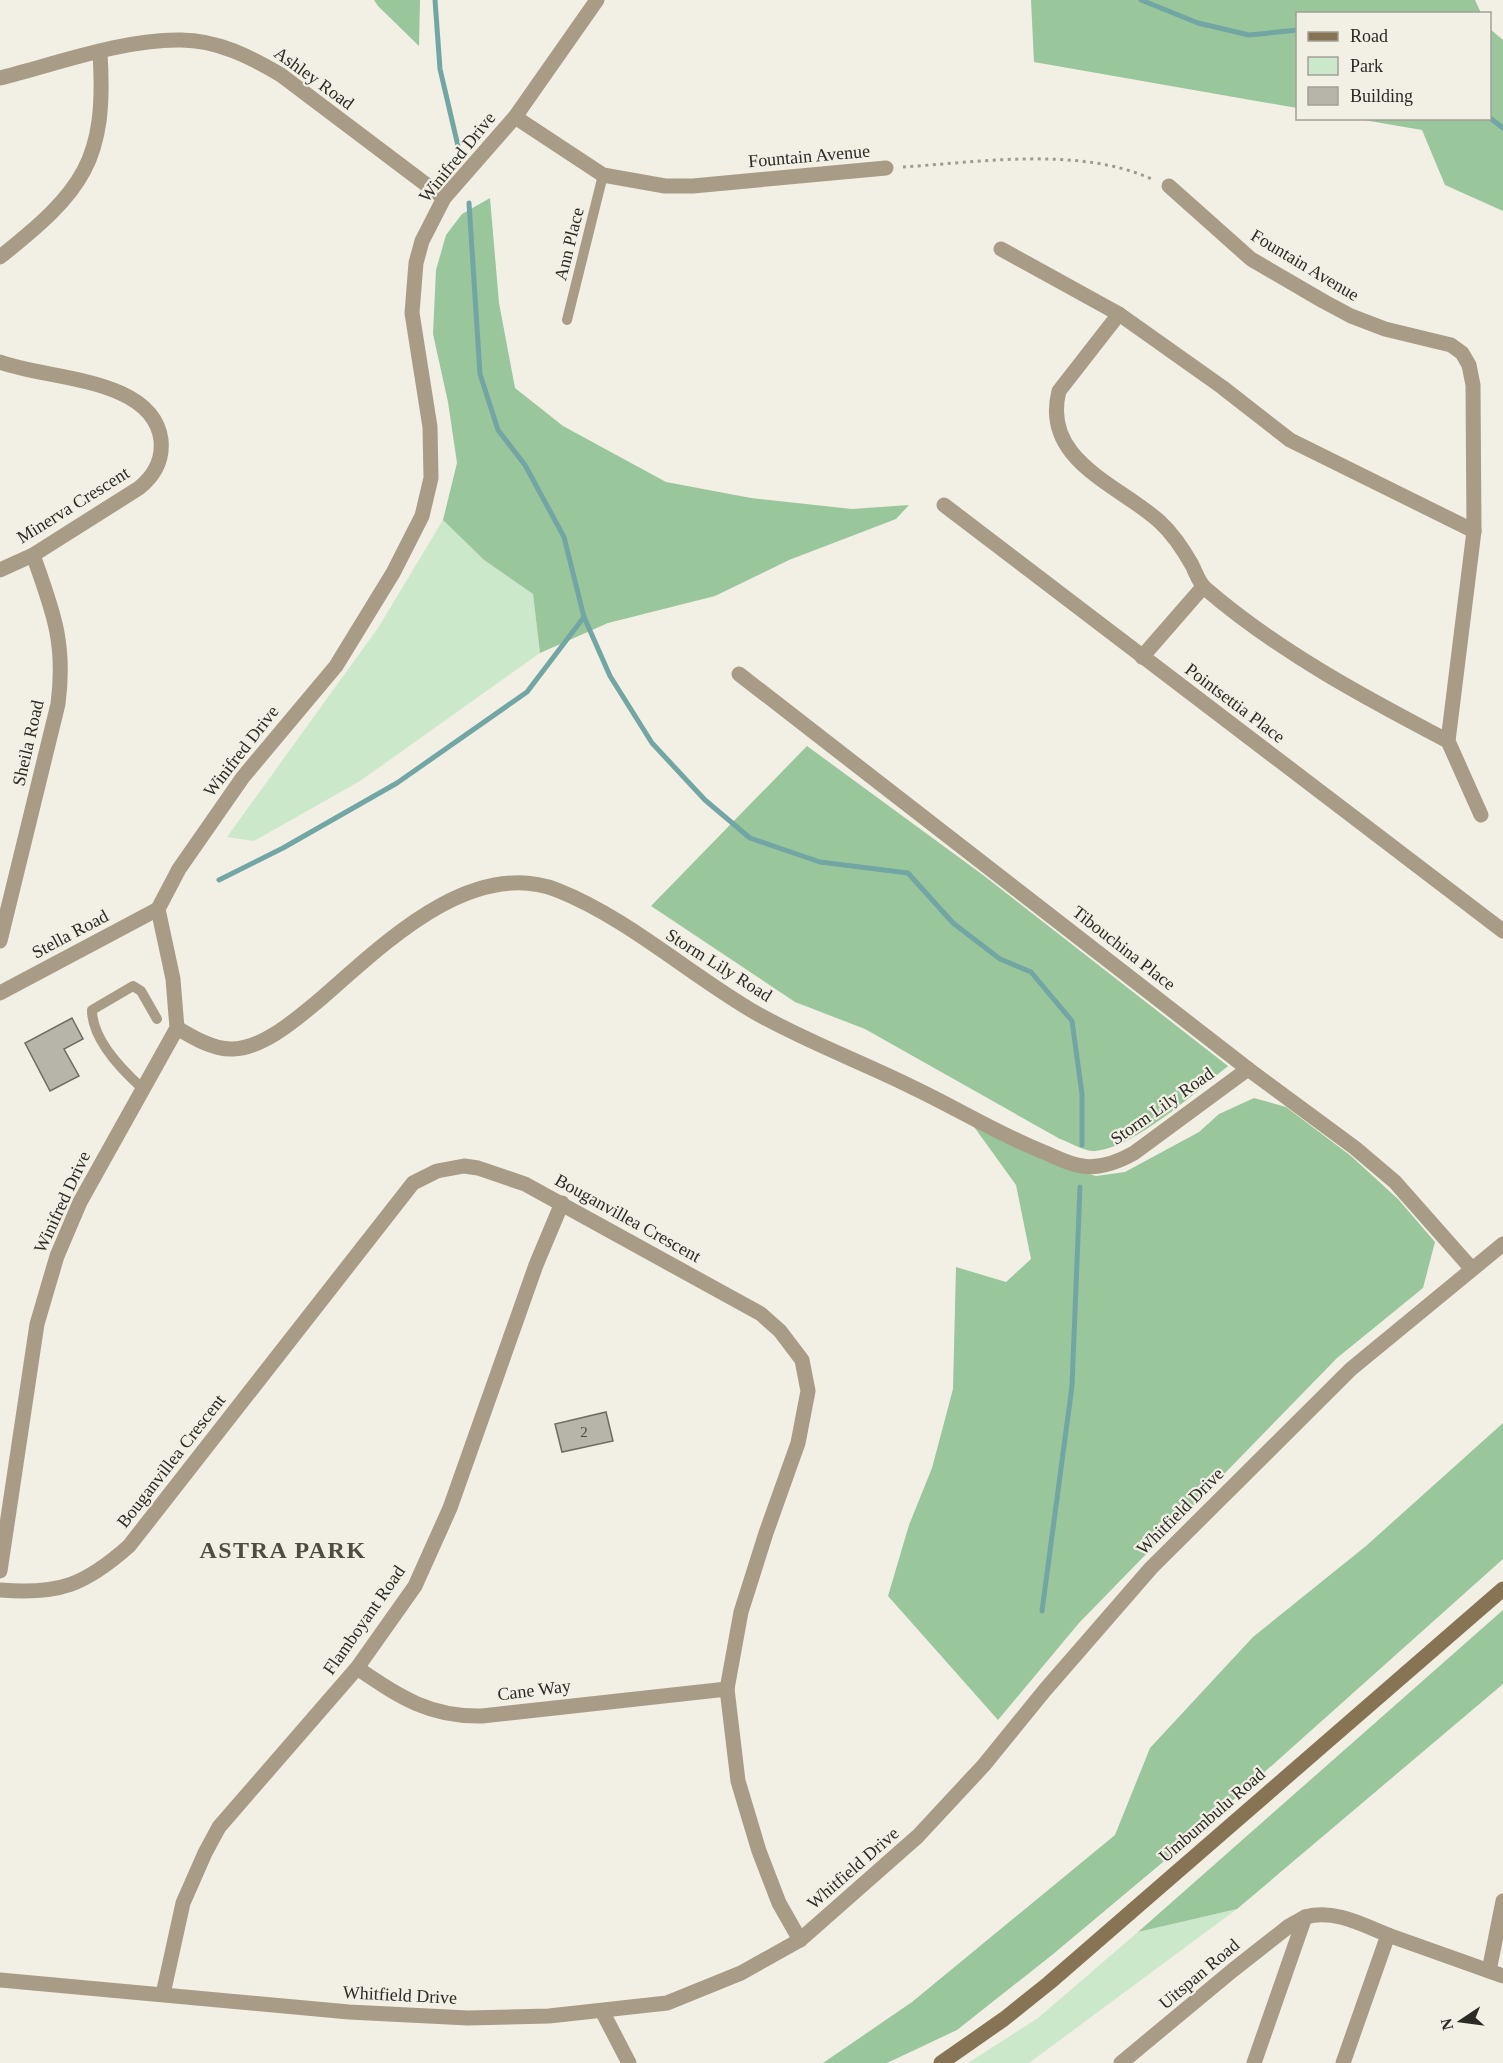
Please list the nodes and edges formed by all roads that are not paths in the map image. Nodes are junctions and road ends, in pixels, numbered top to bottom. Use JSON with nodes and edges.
{"nodes":[{"id":1,"x":597,"y":0,"type":"edge"},
{"id":2,"x":100,"y":53,"type":"junction"},
{"id":3,"x":0,"y":78,"type":"edge"},
{"id":4,"x":515,"y":117,"type":"junction"},
{"id":5,"x":886,"y":168,"type":"road end"},
{"id":6,"x":603,"y":175,"type":"junction"},
{"id":7,"x":1169,"y":186,"type":"road end"},
{"id":8,"x":444,"y":198,"type":"junction"},
{"id":9,"x":1001,"y":249,"type":"dead end"},
{"id":10,"x":0,"y":257,"type":"edge"},
{"id":11,"x":1119,"y":314,"type":"junction"},
{"id":12,"x":567,"y":320,"type":"dead end"},
{"id":13,"x":0,"y":362,"type":"edge"},
{"id":14,"x":944,"y":505,"type":"dead end"},
{"id":15,"x":1474,"y":531,"type":"junction"},
{"id":16,"x":33,"y":555,"type":"junction"},
{"id":17,"x":0,"y":570,"type":"edge"},
{"id":18,"x":1203,"y":587,"type":"junction"},
{"id":19,"x":1142,"y":657,"type":"junction"},
{"id":20,"x":739,"y":674,"type":"dead end"},
{"id":21,"x":1448,"y":741,"type":"junction"},
{"id":22,"x":1480,"y":815,"type":"dead end"},
{"id":23,"x":158,"y":909,"type":"junction"},
{"id":24,"x":1503,"y":931,"type":"edge"},
{"id":25,"x":0,"y":941,"type":"edge"},
{"id":26,"x":0,"y":993,"type":"edge"},
{"id":27,"x":157,"y":1019,"type":"dead end"},
{"id":28,"x":177,"y":1028,"type":"junction"},
{"id":29,"x":1248,"y":1069,"type":"junction"},
{"id":30,"x":142,"y":1088,"type":"junction"},
{"id":31,"x":562,"y":1203,"type":"junction"},
{"id":32,"x":1503,"y":1244,"type":"edge"},
{"id":33,"x":1471,"y":1268,"type":"junction"},
{"id":34,"x":0,"y":1571,"type":"edge"},
{"id":35,"x":1503,"y":1589,"type":"edge"},
{"id":36,"x":0,"y":1590,"type":"edge"},
{"id":37,"x":357,"y":1668,"type":"junction"},
{"id":38,"x":727,"y":1689,"type":"junction"},
{"id":39,"x":1503,"y":1901,"type":"edge"},
{"id":40,"x":1305,"y":1917,"type":"junction"},
{"id":41,"x":1388,"y":1935,"type":"junction"},
{"id":42,"x":800,"y":1940,"type":"junction"},
{"id":43,"x":1496,"y":1973,"type":"edge"},
{"id":44,"x":0,"y":1980,"type":"edge"},
{"id":45,"x":163,"y":1994,"type":"junction"},
{"id":46,"x":602,"y":2011,"type":"junction"},
{"id":47,"x":629,"y":2063,"type":"edge"},
{"id":48,"x":941,"y":2063,"type":"edge"},
{"id":49,"x":1121,"y":2063,"type":"edge"},
{"id":50,"x":1254,"y":2063,"type":"edge"},
{"id":51,"x":1343,"y":2063,"type":"edge"}],
"edges":[{"from":1,"to":4,"type":"street","name":"Winifred Drive"},
{"from":2,"to":3,"type":"street","name":"Ashley Road"},
{"from":2,"to":8,"type":"street","name":"Ashley Road"},
{"from":2,"to":10,"type":"street"},
{"from":4,"to":6,"type":"street","name":"Fountain Avenue"},
{"from":4,"to":8,"type":"street","name":"Winifred Drive"},
{"from":5,"to":6,"type":"street","name":"Fountain Avenue"},
{"from":6,"to":12,"type":"lane","name":"Ann Place"},
{"from":7,"to":15,"type":"street","name":"Fountain Avenue"},
{"from":8,"to":23,"type":"street","name":"Winifred Drive"},
{"from":9,"to":11,"type":"street"},
{"from":11,"to":15,"type":"street"},
{"from":11,"to":18,"type":"street"},
{"from":13,"to":16,"type":"street","name":"Minerva Crescent"},
{"from":14,"to":19,"type":"street","name":"Pointsettia Place"},
{"from":15,"to":21,"type":"street","name":"Fountain Avenue"},
{"from":16,"to":17,"type":"street","name":"Minerva Crescent"},
{"from":16,"to":25,"type":"street","name":"Sheila Road"},
{"from":18,"to":19,"type":"street"},
{"from":18,"to":21,"type":"street"},
{"from":19,"to":24,"type":"street","name":"Pointsettia Place"},
{"from":20,"to":29,"type":"street","name":"Tibouchina Place"},
{"from":21,"to":22,"type":"street"},
{"from":23,"to":26,"type":"street","name":"Stella Road"},
{"from":23,"to":28,"type":"street"},
{"from":27,"to":30,"type":"lane"},
{"from":28,"to":29,"type":"street","name":"Storm Lily Road"},
{"from":28,"to":30,"type":"street","name":"Winifred Drive"},
{"from":29,"to":33,"type":"street","name":"Tibouchina Place"},
{"from":30,"to":34,"type":"street","name":"Winifred Drive"},
{"from":31,"to":36,"type":"street","name":"Bouganvillea Crescent"},
{"from":31,"to":37,"type":"street","name":"Flamboyant Road"},
{"from":31,"to":38,"type":"street","name":"Bouganvillea Crescent"},
{"from":32,"to":33,"type":"street","name":"Whitfield Drive"},
{"from":33,"to":42,"type":"street","name":"Whitfield Drive"},
{"from":35,"to":48,"type":"main road","name":"Umbumbulu Road"},
{"from":37,"to":38,"type":"street","name":"Cane Way"},
{"from":37,"to":45,"type":"street","name":"Flamboyant Road"},
{"from":38,"to":42,"type":"street","name":"Bouganvillea Crescent"},
{"from":39,"to":43,"type":"street"},
{"from":40,"to":41,"type":"street","name":"Uitspan Road"},
{"from":40,"to":49,"type":"street","name":"Uitspan Road"},
{"from":40,"to":50,"type":"street"},
{"from":41,"to":43,"type":"street","name":"Uitspan Road"},
{"from":41,"to":51,"type":"street"},
{"from":42,"to":46,"type":"street","name":"Whitfield Drive"},
{"from":44,"to":45,"type":"street","name":"Whitfield Drive"},
{"from":45,"to":46,"type":"street","name":"Whitfield Drive"},
{"from":46,"to":47,"type":"street"}]}
